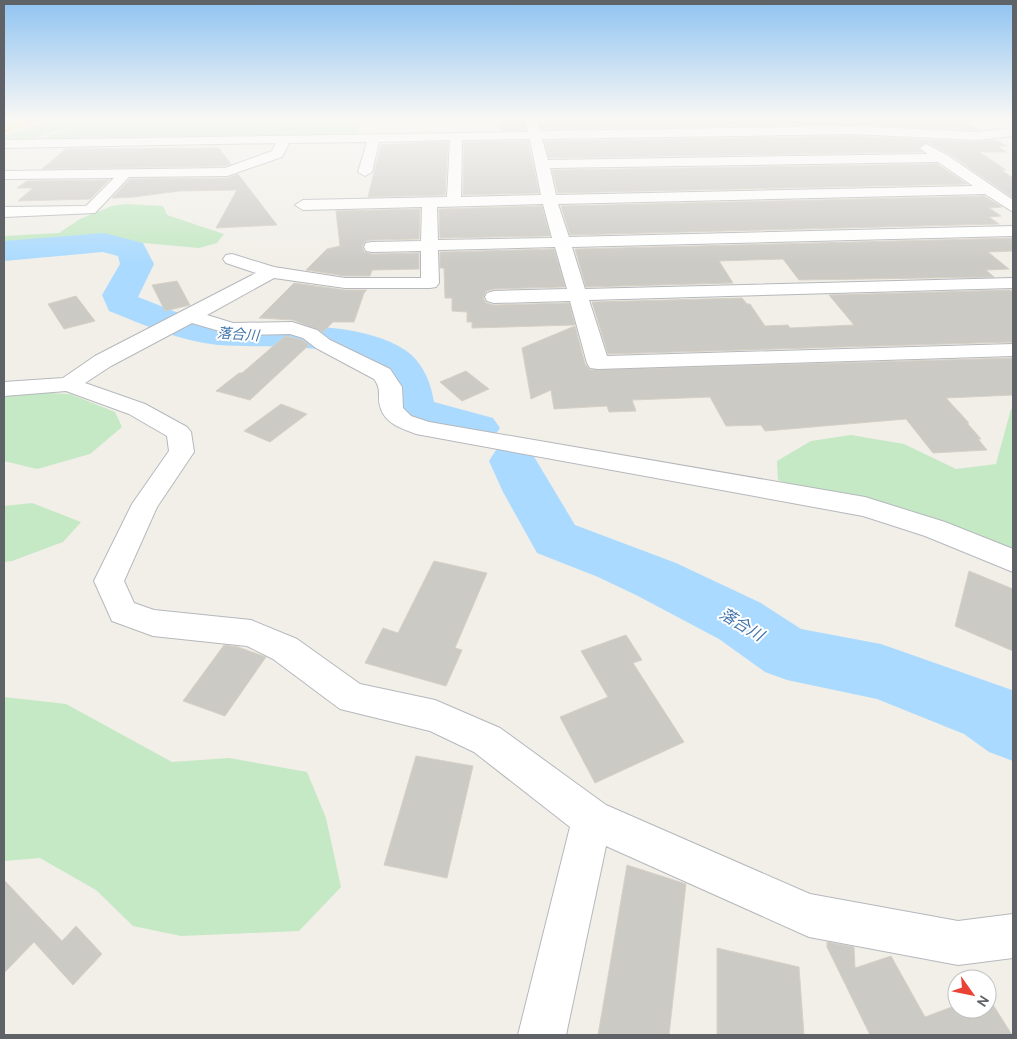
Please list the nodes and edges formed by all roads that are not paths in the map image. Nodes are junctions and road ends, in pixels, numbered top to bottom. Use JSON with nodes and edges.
{"nodes":[{"id":1,"x":242,"y":166,"type":"edge"},
{"id":2,"x":365,"y":166,"type":"edge"},
{"id":3,"x":455,"y":166,"type":"edge"},
{"id":4,"x":543,"y":166,"type":"edge"},
{"id":5,"x":954,"y":166,"type":"edge"},
{"id":6,"x":365,"y":172,"type":"dead end"},
{"id":7,"x":125,"y":174,"type":"junction"},
{"id":8,"x":4,"y":175,"type":"edge"},
{"id":9,"x":174,"y":184,"type":"dead end"},
{"id":10,"x":111,"y":189,"type":"junction"},
{"id":11,"x":987,"y":190,"type":"junction"},
{"id":12,"x":549,"y":199,"type":"junction"},
{"id":13,"x":454,"y":201,"type":"junction"},
{"id":14,"x":429,"y":202,"type":"junction"},
{"id":15,"x":303,"y":204,"type":"dead end"},
{"id":16,"x":1013,"y":207,"type":"edge"},
{"id":17,"x":4,"y":212,"type":"edge"},
{"id":18,"x":1013,"y":231,"type":"edge"},
{"id":19,"x":562,"y":242,"type":"junction"},
{"id":20,"x":431,"y":245,"type":"junction"},
{"id":21,"x":372,"y":247,"type":"dead end"},
{"id":22,"x":232,"y":259,"type":"dead end"},
{"id":23,"x":271,"y":272,"type":"junction"},
{"id":24,"x":1013,"y":283,"type":"edge"},
{"id":25,"x":578,"y":296,"type":"junction"},
{"id":26,"x":494,"y":297,"type":"dead end"},
{"id":27,"x":192,"y":315,"type":"junction"},
{"id":28,"x":1013,"y":350,"type":"edge"},
{"id":29,"x":68,"y":384,"type":"junction"},
{"id":30,"x":4,"y":389,"type":"edge"},
{"id":31,"x":1013,"y":561,"type":"edge"},
{"id":32,"x":592,"y":819,"type":"junction"},
{"id":33,"x":1013,"y":936,"type":"edge"},
{"id":34,"x":542,"y":1035,"type":"edge"}],
"edges":[{"from":1,"to":7,"type":"street"},
{"from":2,"to":6,"type":"street"},
{"from":3,"to":13,"type":"street"},
{"from":4,"to":12,"type":"street"},
{"from":5,"to":11,"type":"street"},
{"from":7,"to":8,"type":"street"},
{"from":7,"to":10,"type":"street"},
{"from":9,"to":10,"type":"street"},
{"from":10,"to":17,"type":"street"},
{"from":11,"to":12,"type":"street"},
{"from":11,"to":16,"type":"street"},
{"from":12,"to":13,"type":"street"},
{"from":12,"to":19,"type":"street"},
{"from":13,"to":14,"type":"street"},
{"from":14,"to":15,"type":"street"},
{"from":14,"to":20,"type":"street"},
{"from":18,"to":19,"type":"street"},
{"from":19,"to":20,"type":"street"},
{"from":19,"to":25,"type":"street"},
{"from":20,"to":21,"type":"street"},
{"from":20,"to":23,"type":"street"},
{"from":22,"to":23,"type":"street"},
{"from":23,"to":27,"type":"street"},
{"from":24,"to":25,"type":"street"},
{"from":25,"to":26,"type":"street"},
{"from":25,"to":28,"type":"street"},
{"from":27,"to":29,"type":"street"},
{"from":27,"to":31,"type":"street"},
{"from":29,"to":30,"type":"street"},
{"from":29,"to":32,"type":"street"},
{"from":32,"to":33,"type":"street"},
{"from":32,"to":34,"type":"street"}]}
